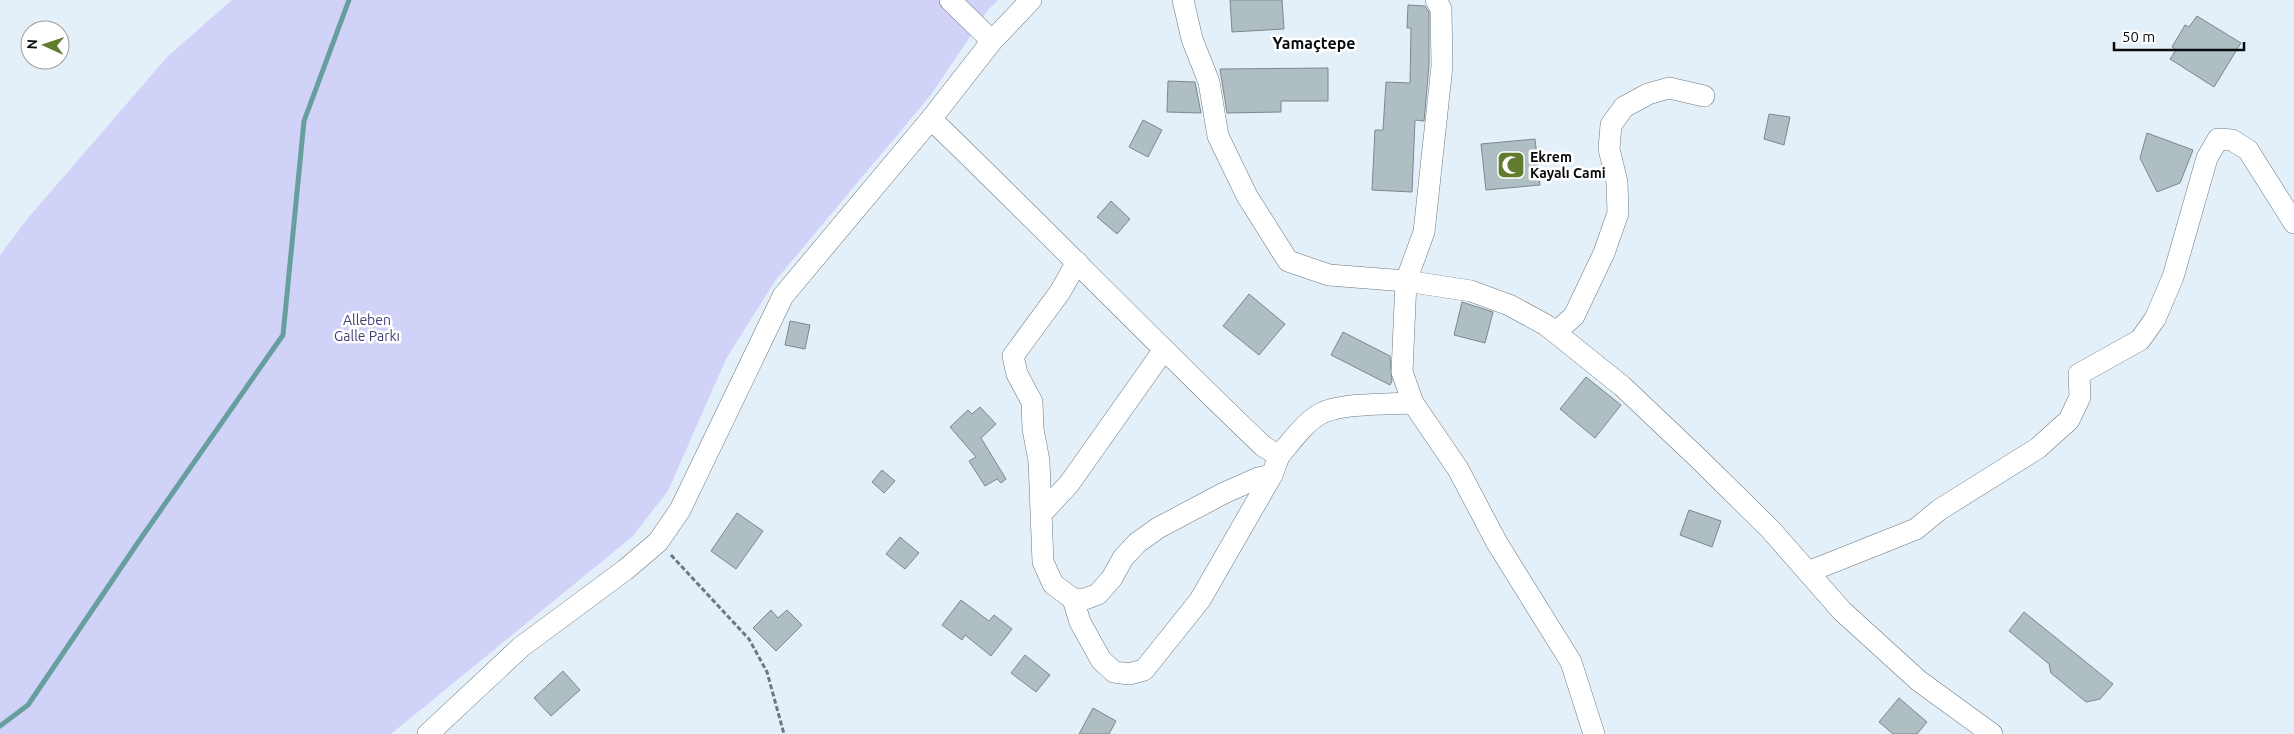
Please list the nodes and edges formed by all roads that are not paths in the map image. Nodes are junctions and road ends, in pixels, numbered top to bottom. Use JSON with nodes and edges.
{"nodes":[{"id":1,"x":950,"y":0,"type":"edge"},
{"id":2,"x":1031,"y":0,"type":"edge"},
{"id":3,"x":1183,"y":0,"type":"edge"},
{"id":4,"x":1436,"y":0,"type":"edge"},
{"id":5,"x":992,"y":41,"type":"junction"},
{"id":6,"x":1704,"y":96,"type":"dead end"},
{"id":7,"x":931,"y":119,"type":"junction"},
{"id":8,"x":2294,"y":223,"type":"edge"},
{"id":9,"x":1077,"y":262,"type":"junction"},
{"id":10,"x":1406,"y":281,"type":"junction"},
{"id":11,"x":1556,"y":332,"type":"junction"},
{"id":12,"x":1163,"y":351,"type":"junction"},
{"id":13,"x":1413,"y":403,"type":"junction"},
{"id":14,"x":1275,"y":465,"type":"junction"},
{"id":15,"x":1042,"y":513,"type":"junction"},
{"id":16,"x":1808,"y":572,"type":"junction"},
{"id":17,"x":1073,"y":599,"type":"junction"},
{"id":18,"x":428,"y":734,"type":"edge"},
{"id":19,"x":1594,"y":734,"type":"edge"},
{"id":20,"x":1992,"y":734,"type":"edge"}],
"edges":[{"from":1,"to":5,"type":"street"},
{"from":2,"to":5,"type":"street"},
{"from":3,"to":10,"type":"street"},
{"from":4,"to":10,"type":"street"},
{"from":5,"to":7,"type":"street"},
{"from":6,"to":11,"type":"street"},
{"from":7,"to":9,"type":"street"},
{"from":7,"to":18,"type":"street"},
{"from":8,"to":16,"type":"street"},
{"from":9,"to":12,"type":"street"},
{"from":9,"to":15,"type":"street"},
{"from":10,"to":11,"type":"street"},
{"from":10,"to":13,"type":"street"},
{"from":11,"to":16,"type":"street"},
{"from":12,"to":14,"type":"street"},
{"from":12,"to":15,"type":"street"},
{"from":13,"to":14,"type":"street"},
{"from":13,"to":19,"type":"street"},
{"from":14,"to":17,"type":"street"},
{"from":14,"to":17,"type":"street"},
{"from":15,"to":17,"type":"street"},
{"from":16,"to":20,"type":"street"}]}
